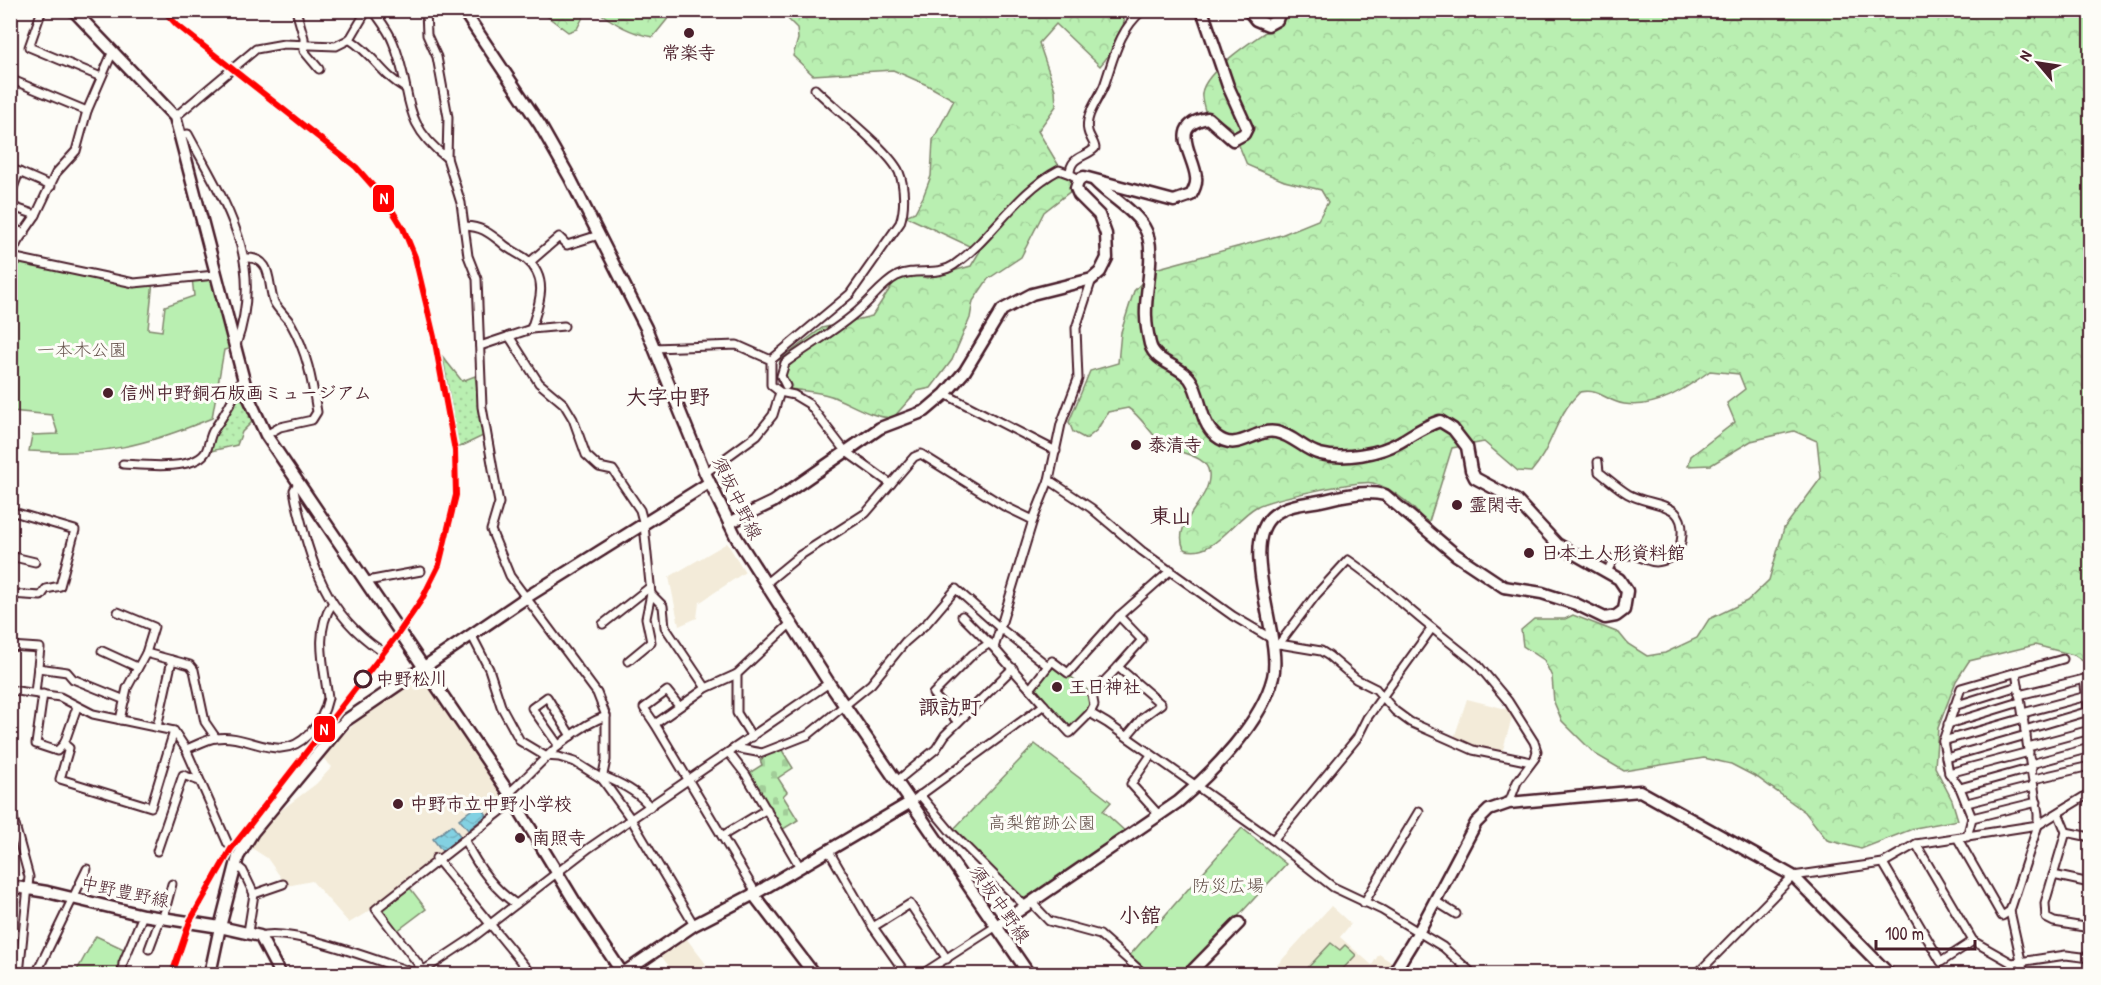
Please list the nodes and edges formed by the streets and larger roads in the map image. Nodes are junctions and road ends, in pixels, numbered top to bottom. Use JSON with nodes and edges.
{"nodes":[{"id":1,"x":42,"y":10,"type":"edge"},
{"id":2,"x":73,"y":10,"type":"edge"},
{"id":3,"x":296,"y":10,"type":"edge"},
{"id":4,"x":367,"y":10,"type":"edge"},
{"id":5,"x":373,"y":10,"type":"edge"},
{"id":6,"x":426,"y":10,"type":"edge"},
{"id":7,"x":463,"y":10,"type":"edge"},
{"id":8,"x":1143,"y":10,"type":"edge"},
{"id":9,"x":1202,"y":10,"type":"edge"},
{"id":10,"x":1248,"y":10,"type":"edge"},
{"id":11,"x":1280,"y":10,"type":"edge"},
{"id":12,"x":350,"y":39,"type":"junction"},
{"id":13,"x":303,"y":43,"type":"junction"},
{"id":14,"x":113,"y":51,"type":"junction"},
{"id":15,"x":319,"y":69,"type":"dead end"},
{"id":16,"x":101,"y":77,"type":"junction"},
{"id":17,"x":10,"y":79,"type":"edge"},
{"id":18,"x":405,"y":88,"type":"junction"},
{"id":19,"x":815,"y":90,"type":"dead end"},
{"id":20,"x":87,"y":111,"type":"junction"},
{"id":21,"x":175,"y":117,"type":"junction"},
{"id":22,"x":180,"y":135,"type":"junction"},
{"id":23,"x":447,"y":158,"type":"junction"},
{"id":24,"x":10,"y":168,"type":"edge"},
{"id":25,"x":19,"y":172,"type":"junction"},
{"id":26,"x":1075,"y":177,"type":"junction"},
{"id":27,"x":1095,"y":181,"type":"junction"},
{"id":28,"x":51,"y":186,"type":"junction"},
{"id":29,"x":10,"y":196,"type":"edge"},
{"id":30,"x":10,"y":206,"type":"edge"},
{"id":31,"x":36,"y":215,"type":"junction"},
{"id":32,"x":465,"y":226,"type":"junction"},
{"id":33,"x":10,"y":228,"type":"edge"},
{"id":34,"x":25,"y":233,"type":"junction"},
{"id":35,"x":599,"y":235,"type":"junction"},
{"id":36,"x":11,"y":253,"type":"edge"},
{"id":37,"x":245,"y":258,"type":"junction"},
{"id":38,"x":530,"y":262,"type":"junction"},
{"id":39,"x":215,"y":275,"type":"junction"},
{"id":40,"x":1092,"y":279,"type":"junction"},
{"id":41,"x":564,"y":326,"type":"dead end"},
{"id":42,"x":531,"y":329,"type":"junction"},
{"id":43,"x":508,"y":336,"type":"junction"},
{"id":44,"x":480,"y":346,"type":"junction"},
{"id":45,"x":235,"y":347,"type":"junction"},
{"id":46,"x":654,"y":348,"type":"junction"},
{"id":47,"x":771,"y":360,"type":"junction"},
{"id":48,"x":243,"y":377,"type":"junction"},
{"id":49,"x":786,"y":386,"type":"dead end"},
{"id":50,"x":780,"y":392,"type":"junction"},
{"id":51,"x":945,"y":394,"type":"junction"},
{"id":52,"x":266,"y":435,"type":"junction"},
{"id":53,"x":845,"y":451,"type":"junction"},
{"id":54,"x":1056,"y":451,"type":"junction"},
{"id":55,"x":1598,"y":462,"type":"dead end"},
{"id":56,"x":123,"y":464,"type":"dead end"},
{"id":57,"x":707,"y":478,"type":"junction"},
{"id":58,"x":1049,"y":480,"type":"junction"},
{"id":59,"x":299,"y":482,"type":"junction"},
{"id":60,"x":891,"y":484,"type":"junction"},
{"id":61,"x":10,"y":511,"type":"edge"},
{"id":62,"x":1033,"y":520,"type":"junction"},
{"id":63,"x":729,"y":523,"type":"junction"},
{"id":64,"x":644,"y":525,"type":"junction"},
{"id":65,"x":10,"y":556,"type":"edge"},
{"id":66,"x":35,"y":562,"type":"dead end"},
{"id":67,"x":1171,"y":570,"type":"junction"},
{"id":68,"x":421,"y":571,"type":"dead end"},
{"id":69,"x":1607,"y":572,"type":"junction"},
{"id":70,"x":367,"y":581,"type":"junction"},
{"id":71,"x":765,"y":584,"type":"junction"},
{"id":72,"x":651,"y":590,"type":"junction"},
{"id":73,"x":10,"y":594,"type":"edge"},
{"id":74,"x":527,"y":597,"type":"junction"},
{"id":75,"x":332,"y":604,"type":"junction"},
{"id":76,"x":118,"y":612,"type":"dead end"},
{"id":77,"x":962,"y":616,"type":"dead end"},
{"id":78,"x":1119,"y":616,"type":"junction"},
{"id":79,"x":603,"y":624,"type":"dead end"},
{"id":80,"x":790,"y":624,"type":"junction"},
{"id":81,"x":1000,"y":628,"type":"junction"},
{"id":82,"x":1432,"y":628,"type":"junction"},
{"id":83,"x":471,"y":634,"type":"junction"},
{"id":84,"x":1275,"y":643,"type":"junction"},
{"id":85,"x":992,"y":645,"type":"junction"},
{"id":86,"x":10,"y":646,"type":"edge"},
{"id":87,"x":380,"y":650,"type":"dead end"},
{"id":88,"x":102,"y":651,"type":"dead end"},
{"id":89,"x":146,"y":653,"type":"junction"},
{"id":90,"x":2063,"y":659,"type":"dead end"},
{"id":91,"x":172,"y":660,"type":"junction"},
{"id":92,"x":628,"y":661,"type":"dead end"},
{"id":93,"x":1048,"y":666,"type":"junction"},
{"id":94,"x":137,"y":667,"type":"junction"},
{"id":95,"x":424,"y":667,"type":"junction"},
{"id":96,"x":1118,"y":667,"type":"junction"},
{"id":97,"x":38,"y":668,"type":"junction"},
{"id":98,"x":1013,"y":668,"type":"junction"},
{"id":99,"x":2016,"y":672,"type":"junction"},
{"id":100,"x":737,"y":674,"type":"junction"},
{"id":101,"x":829,"y":682,"type":"junction"},
{"id":102,"x":2018,"y":686,"type":"junction"},
{"id":103,"x":706,"y":688,"type":"junction"},
{"id":104,"x":1030,"y":689,"type":"junction"},
{"id":105,"x":10,"y":690,"type":"edge"},
{"id":106,"x":39,"y":693,"type":"junction"},
{"id":107,"x":1383,"y":696,"type":"junction"},
{"id":108,"x":2087,"y":696,"type":"junction"},
{"id":109,"x":2020,"y":698,"type":"junction"},
{"id":110,"x":124,"y":700,"type":"junction"},
{"id":111,"x":847,"y":705,"type":"junction"},
{"id":112,"x":1044,"y":705,"type":"junction"},
{"id":113,"x":679,"y":706,"type":"junction"},
{"id":114,"x":1954,"y":706,"type":"junction"},
{"id":115,"x":77,"y":707,"type":"junction"},
{"id":116,"x":1090,"y":713,"type":"junction"},
{"id":117,"x":2090,"y":715,"type":"edge"},
{"id":118,"x":606,"y":716,"type":"junction"},
{"id":119,"x":2023,"y":716,"type":"junction"},
{"id":120,"x":120,"y":720,"type":"junction"},
{"id":121,"x":958,"y":722,"type":"junction"},
{"id":122,"x":341,"y":724,"type":"junction"},
{"id":123,"x":655,"y":724,"type":"junction"},
{"id":124,"x":1948,"y":724,"type":"junction"},
{"id":125,"x":316,"y":726,"type":"junction"},
{"id":126,"x":157,"y":727,"type":"junction"},
{"id":127,"x":2091,"y":730,"type":"edge"},
{"id":128,"x":174,"y":731,"type":"junction"},
{"id":129,"x":2026,"y":733,"type":"junction"},
{"id":130,"x":571,"y":736,"type":"junction"},
{"id":131,"x":1127,"y":736,"type":"junction"},
{"id":132,"x":752,"y":737,"type":"junction"},
{"id":133,"x":216,"y":738,"type":"junction"},
{"id":134,"x":1943,"y":741,"type":"junction"},
{"id":135,"x":64,"y":744,"type":"junction"},
{"id":136,"x":559,"y":746,"type":"junction"},
{"id":137,"x":2091,"y":748,"type":"edge"},
{"id":138,"x":186,"y":749,"type":"junction"},
{"id":139,"x":732,"y":750,"type":"junction"},
{"id":140,"x":2029,"y":750,"type":"junction"},
{"id":141,"x":1151,"y":755,"type":"junction"},
{"id":142,"x":545,"y":756,"type":"junction"},
{"id":143,"x":1946,"y":758,"type":"junction"},
{"id":144,"x":1531,"y":762,"type":"junction"},
{"id":145,"x":2031,"y":766,"type":"junction"},
{"id":146,"x":2091,"y":766,"type":"edge"},
{"id":147,"x":1949,"y":772,"type":"junction"},
{"id":148,"x":602,"y":778,"type":"junction"},
{"id":149,"x":689,"y":780,"type":"junction"},
{"id":150,"x":200,"y":781,"type":"junction"},
{"id":151,"x":897,"y":781,"type":"junction"},
{"id":152,"x":2034,"y":783,"type":"junction"},
{"id":153,"x":1196,"y":787,"type":"junction"},
{"id":154,"x":1960,"y":788,"type":"junction"},
{"id":155,"x":2091,"y":793,"type":"edge"},
{"id":156,"x":920,"y":795,"type":"junction"},
{"id":157,"x":512,"y":797,"type":"junction"},
{"id":158,"x":910,"y":802,"type":"junction"},
{"id":159,"x":2037,"y":802,"type":"junction"},
{"id":160,"x":1509,"y":803,"type":"junction"},
{"id":161,"x":1966,"y":803,"type":"junction"},
{"id":162,"x":10,"y":807,"type":"edge"},
{"id":163,"x":650,"y":807,"type":"junction"},
{"id":164,"x":767,"y":809,"type":"junction"},
{"id":165,"x":1419,"y":811,"type":"dead end"},
{"id":166,"x":2059,"y":814,"type":"junction"},
{"id":167,"x":1159,"y":815,"type":"junction"},
{"id":168,"x":12,"y":817,"type":"edge"},
{"id":169,"x":1972,"y":818,"type":"junction"},
{"id":170,"x":631,"y":819,"type":"junction"},
{"id":171,"x":2038,"y":825,"type":"junction"},
{"id":172,"x":2066,"y":832,"type":"junction"},
{"id":173,"x":722,"y":836,"type":"junction"},
{"id":174,"x":1967,"y":837,"type":"junction"},
{"id":175,"x":2091,"y":837,"type":"edge"},
{"id":176,"x":10,"y":839,"type":"edge"},
{"id":177,"x":19,"y":839,"type":"junction"},
{"id":178,"x":1958,"y":839,"type":"junction"},
{"id":179,"x":1273,"y":840,"type":"junction"},
{"id":180,"x":465,"y":841,"type":"junction"},
{"id":181,"x":228,"y":844,"type":"dead end"},
{"id":182,"x":1916,"y":844,"type":"junction"},
{"id":183,"x":157,"y":851,"type":"dead end"},
{"id":184,"x":829,"y":851,"type":"junction"},
{"id":185,"x":438,"y":860,"type":"junction"},
{"id":186,"x":1883,"y":863,"type":"junction"},
{"id":187,"x":236,"y":865,"type":"junction"},
{"id":188,"x":800,"y":867,"type":"junction"},
{"id":189,"x":87,"y":869,"type":"dead end"},
{"id":190,"x":557,"y":873,"type":"junction"},
{"id":191,"x":2053,"y":875,"type":"junction"},
{"id":192,"x":1793,"y":876,"type":"junction"},
{"id":193,"x":2091,"y":883,"type":"edge"},
{"id":194,"x":172,"y":884,"type":"dead end"},
{"id":195,"x":283,"y":884,"type":"dead end"},
{"id":196,"x":10,"y":886,"type":"edge"},
{"id":197,"x":28,"y":889,"type":"junction"},
{"id":198,"x":754,"y":893,"type":"junction"},
{"id":199,"x":254,"y":894,"type":"junction"},
{"id":200,"x":75,"y":898,"type":"junction"},
{"id":201,"x":1435,"y":901,"type":"junction"},
{"id":202,"x":1364,"y":903,"type":"junction"},
{"id":203,"x":516,"y":904,"type":"junction"},
{"id":204,"x":1028,"y":904,"type":"junction"},
{"id":205,"x":2010,"y":911,"type":"junction"},
{"id":206,"x":1456,"y":914,"type":"dead end"},
{"id":207,"x":143,"y":915,"type":"junction"},
{"id":208,"x":162,"y":917,"type":"junction"},
{"id":209,"x":1239,"y":923,"type":"dead end"},
{"id":210,"x":489,"y":925,"type":"junction"},
{"id":211,"x":694,"y":925,"type":"junction"},
{"id":212,"x":220,"y":927,"type":"junction"},
{"id":213,"x":873,"y":927,"type":"junction"},
{"id":214,"x":995,"y":927,"type":"junction"},
{"id":215,"x":2091,"y":928,"type":"edge"},
{"id":216,"x":248,"y":932,"type":"junction"},
{"id":217,"x":1418,"y":933,"type":"junction"},
{"id":218,"x":260,"y":936,"type":"junction"},
{"id":219,"x":1973,"y":941,"type":"junction"},
{"id":220,"x":149,"y":949,"type":"dead end"},
{"id":221,"x":2091,"y":958,"type":"edge"},
{"id":222,"x":946,"y":959,"type":"junction"},
{"id":223,"x":2022,"y":963,"type":"junction"},
{"id":224,"x":424,"y":972,"type":"edge"},
{"id":225,"x":622,"y":974,"type":"edge"},
{"id":226,"x":19,"y":975,"type":"edge"},
{"id":227,"x":36,"y":975,"type":"edge"},
{"id":228,"x":122,"y":975,"type":"edge"},
{"id":229,"x":210,"y":975,"type":"edge"},
{"id":230,"x":280,"y":975,"type":"edge"},
{"id":231,"x":531,"y":975,"type":"edge"},
{"id":232,"x":814,"y":975,"type":"edge"},
{"id":233,"x":906,"y":975,"type":"edge"},
{"id":234,"x":922,"y":975,"type":"edge"},
{"id":235,"x":1029,"y":975,"type":"edge"},
{"id":236,"x":1144,"y":975,"type":"edge"},
{"id":237,"x":1190,"y":975,"type":"edge"},
{"id":238,"x":1393,"y":975,"type":"edge"},
{"id":239,"x":1473,"y":975,"type":"edge"},
{"id":240,"x":1697,"y":975,"type":"edge"},
{"id":241,"x":1889,"y":975,"type":"edge"},
{"id":242,"x":2024,"y":975,"type":"edge"}],
"edges":[{"from":1,"to":16,"type":"street"},
{"from":2,"to":14,"type":"street"},
{"from":3,"to":13,"type":"street"},
{"from":4,"to":12,"type":"street"},
{"from":5,"to":18,"type":"street"},
{"from":6,"to":23,"type":"street"},
{"from":7,"to":35,"type":"street","name":"須坂中野線"},
{"from":8,"to":26,"type":"street"},
{"from":9,"to":27,"type":"street"},
{"from":10,"to":11,"type":"street"},
{"from":12,"to":13,"type":"street"},
{"from":12,"to":18,"type":"street"},
{"from":13,"to":15,"type":"street"},
{"from":13,"to":21,"type":"street"},
{"from":14,"to":16,"type":"street"},
{"from":14,"to":21,"type":"street"},
{"from":16,"to":20,"type":"street"},
{"from":17,"to":20,"type":"street"},
{"from":18,"to":23,"type":"street"},
{"from":19,"to":47,"type":"street"},
{"from":20,"to":28,"type":"street"},
{"from":21,"to":22,"type":"street"},
{"from":22,"to":37,"type":"street"},
{"from":22,"to":39,"type":"street"},
{"from":23,"to":32,"type":"street"},
{"from":24,"to":25,"type":"street"},
{"from":25,"to":28,"type":"street"},
{"from":25,"to":29,"type":"street"},
{"from":26,"to":27,"type":"street"},
{"from":26,"to":40,"type":"street"},
{"from":26,"to":49,"type":"street"},
{"from":27,"to":69,"type":"street"},
{"from":28,"to":31,"type":"street"},
{"from":30,"to":31,"type":"street"},
{"from":31,"to":34,"type":"street"},
{"from":32,"to":38,"type":"street"},
{"from":32,"to":44,"type":"street"},
{"from":33,"to":34,"type":"street"},
{"from":34,"to":36,"type":"street"},
{"from":35,"to":38,"type":"street"},
{"from":35,"to":46,"type":"street","name":"須坂中野線"},
{"from":36,"to":39,"type":"street"},
{"from":37,"to":45,"type":"street"},
{"from":37,"to":52,"type":"street"},
{"from":38,"to":42,"type":"street"},
{"from":39,"to":45,"type":"street"},
{"from":40,"to":51,"type":"street"},
{"from":40,"to":54,"type":"street"},
{"from":41,"to":42,"type":"street"},
{"from":42,"to":43,"type":"street"},
{"from":43,"to":44,"type":"street"},
{"from":43,"to":64,"type":"street"},
{"from":44,"to":74,"type":"street"},
{"from":45,"to":48,"type":"street"},
{"from":46,"to":47,"type":"street"},
{"from":46,"to":57,"type":"street","name":"須坂中野線"},
{"from":47,"to":50,"type":"street"},
{"from":48,"to":52,"type":"street"},
{"from":48,"to":56,"type":"street"},
{"from":50,"to":53,"type":"street"},
{"from":50,"to":57,"type":"street"},
{"from":51,"to":53,"type":"street"},
{"from":51,"to":54,"type":"street"},
{"from":52,"to":59,"type":"street"},
{"from":53,"to":60,"type":"street"},
{"from":53,"to":63,"type":"street"},
{"from":54,"to":58,"type":"street"},
{"from":55,"to":69,"type":"street"},
{"from":57,"to":63,"type":"street","name":"須坂中野線"},
{"from":57,"to":64,"type":"street"},
{"from":58,"to":62,"type":"street"},
{"from":58,"to":67,"type":"street"},
{"from":59,"to":70,"type":"street"},
{"from":59,"to":75,"type":"street"},
{"from":60,"to":62,"type":"street"},
{"from":60,"to":71,"type":"street"},
{"from":61,"to":73,"type":"street"},
{"from":62,"to":81,"type":"street"},
{"from":63,"to":71,"type":"street","name":"須坂中野線"},
{"from":64,"to":72,"type":"street"},
{"from":64,"to":74,"type":"street"},
{"from":65,"to":66,"type":"street"},
{"from":67,"to":78,"type":"street"},
{"from":67,"to":84,"type":"street"},
{"from":68,"to":70,"type":"street"},
{"from":69,"to":84,"type":"street"},
{"from":70,"to":95,"type":"street"},
{"from":71,"to":80,"type":"street","name":"須坂中野線"},
{"from":72,"to":79,"type":"street"},
{"from":72,"to":92,"type":"street"},
{"from":72,"to":103,"type":"street"},
{"from":74,"to":83,"type":"street"},
{"from":74,"to":118,"type":"street"},
{"from":75,"to":87,"type":"street"},
{"from":75,"to":125,"type":"street"},
{"from":76,"to":89,"type":"street"},
{"from":77,"to":85,"type":"street"},
{"from":78,"to":93,"type":"street"},
{"from":78,"to":96,"type":"street"},
{"from":80,"to":100,"type":"street"},
{"from":80,"to":101,"type":"street","name":"須坂中野線"},
{"from":81,"to":85,"type":"street"},
{"from":81,"to":93,"type":"street"},
{"from":81,"to":111,"type":"street"},
{"from":82,"to":84,"type":"street"},
{"from":82,"to":107,"type":"street"},
{"from":82,"to":144,"type":"street"},
{"from":83,"to":95,"type":"street"},
{"from":83,"to":142,"type":"street"},
{"from":84,"to":107,"type":"street"},
{"from":84,"to":153,"type":"street"},
{"from":85,"to":98,"type":"street"},
{"from":85,"to":121,"type":"street"},
{"from":86,"to":97,"type":"street"},
{"from":88,"to":94,"type":"street"},
{"from":89,"to":91,"type":"street"},
{"from":89,"to":94,"type":"street"},
{"from":90,"to":99,"type":"street"},
{"from":91,"to":126,"type":"street"},
{"from":91,"to":133,"type":"street"},
{"from":93,"to":104,"type":"street"},
{"from":94,"to":110,"type":"street"},
{"from":95,"to":122,"type":"street"},
{"from":95,"to":157,"type":"street"},
{"from":96,"to":116,"type":"street"},
{"from":96,"to":131,"type":"street"},
{"from":97,"to":106,"type":"street"},
{"from":97,"to":110,"type":"street"},
{"from":98,"to":104,"type":"street"},
{"from":98,"to":121,"type":"street"},
{"from":99,"to":102,"type":"street"},
{"from":99,"to":114,"type":"street"},
{"from":100,"to":103,"type":"street"},
{"from":100,"to":132,"type":"street"},
{"from":101,"to":111,"type":"street","name":"須坂中野線"},
{"from":101,"to":132,"type":"street"},
{"from":102,"to":109,"type":"street"},
{"from":102,"to":114,"type":"street"},
{"from":103,"to":113,"type":"street"},
{"from":104,"to":112,"type":"street"},
{"from":105,"to":106,"type":"street"},
{"from":106,"to":115,"type":"street"},
{"from":106,"to":135,"type":"street"},
{"from":107,"to":144,"type":"street"},
{"from":107,"to":179,"type":"street"},
{"from":108,"to":109,"type":"street"},
{"from":108,"to":117,"type":"street"},
{"from":108,"to":119,"type":"street"},
{"from":109,"to":119,"type":"street"},
{"from":109,"to":124,"type":"street"},
{"from":110,"to":120,"type":"street"},
{"from":111,"to":139,"type":"street"},
{"from":111,"to":151,"type":"street","name":"須坂中野線"},
{"from":112,"to":116,"type":"street"},
{"from":112,"to":156,"type":"street"},
{"from":113,"to":123,"type":"street"},
{"from":113,"to":123,"type":"street"},
{"from":114,"to":124,"type":"street"},
{"from":115,"to":120,"type":"street"},
{"from":115,"to":135,"type":"street"},
{"from":116,"to":131,"type":"street"},
{"from":117,"to":129,"type":"street"},
{"from":118,"to":130,"type":"street"},
{"from":118,"to":148,"type":"street"},
{"from":119,"to":129,"type":"street"},
{"from":119,"to":134,"type":"street"},
{"from":120,"to":126,"type":"street"},
{"from":121,"to":151,"type":"street"},
{"from":122,"to":125,"type":"street"},
{"from":122,"to":187,"type":"street"},
{"from":123,"to":149,"type":"street"},
{"from":124,"to":134,"type":"street"},
{"from":125,"to":133,"type":"street"},
{"from":126,"to":128,"type":"street"},
{"from":127,"to":140,"type":"street"},
{"from":128,"to":135,"type":"street"},
{"from":128,"to":138,"type":"street"},
{"from":129,"to":140,"type":"street"},
{"from":129,"to":143,"type":"street"},
{"from":130,"to":136,"type":"street"},
{"from":130,"to":136,"type":"street"},
{"from":131,"to":141,"type":"street"},
{"from":132,"to":139,"type":"street"},
{"from":133,"to":138,"type":"street"},
{"from":134,"to":143,"type":"street"},
{"from":136,"to":142,"type":"street"},
{"from":137,"to":145,"type":"street"},
{"from":138,"to":150,"type":"street"},
{"from":139,"to":149,"type":"street"},
{"from":139,"to":164,"type":"street"},
{"from":140,"to":145,"type":"street"},
{"from":140,"to":147,"type":"street"},
{"from":141,"to":153,"type":"street"},
{"from":141,"to":167,"type":"street"},
{"from":142,"to":148,"type":"street"},
{"from":142,"to":157,"type":"street"},
{"from":143,"to":147,"type":"street"},
{"from":144,"to":160,"type":"street"},
{"from":145,"to":152,"type":"street"},
{"from":145,"to":154,"type":"street"},
{"from":146,"to":152,"type":"street"},
{"from":147,"to":154,"type":"street"},
{"from":148,"to":163,"type":"street"},
{"from":148,"to":170,"type":"street"},
{"from":149,"to":163,"type":"street"},
{"from":149,"to":173,"type":"street"},
{"from":150,"to":181,"type":"street"},
{"from":150,"to":183,"type":"street"},
{"from":151,"to":158,"type":"street","name":"須坂中野線"},
{"from":152,"to":159,"type":"street"},
{"from":152,"to":161,"type":"street"},
{"from":153,"to":167,"type":"street"},
{"from":153,"to":179,"type":"street"},
{"from":154,"to":161,"type":"street"},
{"from":155,"to":166,"type":"street"},
{"from":156,"to":158,"type":"street"},
{"from":156,"to":204,"type":"street"},
{"from":157,"to":180,"type":"street"},
{"from":157,"to":190,"type":"street"},
{"from":158,"to":184,"type":"street"},
{"from":158,"to":214,"type":"street","name":"須坂中野線"},
{"from":159,"to":169,"type":"street"},
{"from":159,"to":171,"type":"street"},
{"from":160,"to":192,"type":"street"},
{"from":160,"to":201,"type":"street"},
{"from":161,"to":169,"type":"street"},
{"from":162,"to":168,"type":"street"},
{"from":163,"to":170,"type":"street"},
{"from":164,"to":173,"type":"street"},
{"from":164,"to":188,"type":"street"},
{"from":165,"to":202,"type":"street"},
{"from":166,"to":171,"type":"street"},
{"from":166,"to":172,"type":"street"},
{"from":167,"to":204,"type":"street"},
{"from":168,"to":177,"type":"street"},
{"from":169,"to":174,"type":"street"},
{"from":170,"to":190,"type":"street"},
{"from":170,"to":211,"type":"street"},
{"from":171,"to":174,"type":"street"},
{"from":171,"to":205,"type":"street"},
{"from":172,"to":175,"type":"street"},
{"from":172,"to":191,"type":"street"},
{"from":173,"to":198,"type":"street"},
{"from":174,"to":178,"type":"street"},
{"from":176,"to":177,"type":"street"},
{"from":177,"to":197,"type":"street"},
{"from":178,"to":182,"type":"street"},
{"from":178,"to":205,"type":"street"},
{"from":179,"to":202,"type":"street"},
{"from":180,"to":185,"type":"street"},
{"from":180,"to":203,"type":"street"},
{"from":182,"to":186,"type":"street"},
{"from":182,"to":219,"type":"street"},
{"from":184,"to":188,"type":"street"},
{"from":184,"to":213,"type":"street"},
{"from":185,"to":210,"type":"street"},
{"from":185,"to":224,"type":"street"},
{"from":186,"to":192,"type":"street"},
{"from":186,"to":219,"type":"street"},
{"from":187,"to":199,"type":"street"},
{"from":187,"to":212,"type":"street"},
{"from":188,"to":198,"type":"street"},
{"from":189,"to":200,"type":"street"},
{"from":190,"to":203,"type":"street"},
{"from":190,"to":225,"type":"street"},
{"from":191,"to":193,"type":"street"},
{"from":191,"to":215,"type":"street"},
{"from":192,"to":240,"type":"street"},
{"from":192,"to":241,"type":"street"},
{"from":194,"to":208,"type":"street"},
{"from":195,"to":199,"type":"street"},
{"from":196,"to":197,"type":"street","name":"中野豊野線"},
{"from":197,"to":200,"type":"street","name":"中野豊野線"},
{"from":197,"to":226,"type":"street"},
{"from":198,"to":211,"type":"street"},
{"from":198,"to":232,"type":"street"},
{"from":199,"to":216,"type":"street"},
{"from":200,"to":207,"type":"street","name":"中野豊野線"},
{"from":200,"to":227,"type":"street"},
{"from":201,"to":206,"type":"street"},
{"from":201,"to":217,"type":"street"},
{"from":202,"to":217,"type":"street"},
{"from":203,"to":210,"type":"street"},
{"from":204,"to":214,"type":"street"},
{"from":204,"to":236,"type":"street"},
{"from":205,"to":223,"type":"street"},
{"from":207,"to":208,"type":"street","name":"中野豊野線"},
{"from":207,"to":228,"type":"street"},
{"from":208,"to":212,"type":"street","name":"中野豊野線"},
{"from":208,"to":220,"type":"street"},
{"from":209,"to":237,"type":"street"},
{"from":210,"to":224,"type":"street"},
{"from":210,"to":231,"type":"street"},
{"from":211,"to":225,"type":"street"},
{"from":212,"to":216,"type":"street","name":"中野豊野線"},
{"from":212,"to":229,"type":"street"},
{"from":213,"to":222,"type":"street"},
{"from":213,"to":233,"type":"street"},
{"from":214,"to":222,"type":"street"},
{"from":214,"to":235,"type":"street","name":"須坂中野線"},
{"from":216,"to":218,"type":"street","name":"中野豊野線"},
{"from":217,"to":238,"type":"street"},
{"from":217,"to":239,"type":"street"},
{"from":218,"to":224,"type":"street"},
{"from":218,"to":230,"type":"street"},
{"from":219,"to":223,"type":"street"},
{"from":221,"to":223,"type":"street"},
{"from":222,"to":234,"type":"street"},
{"from":223,"to":242,"type":"street"}]}
